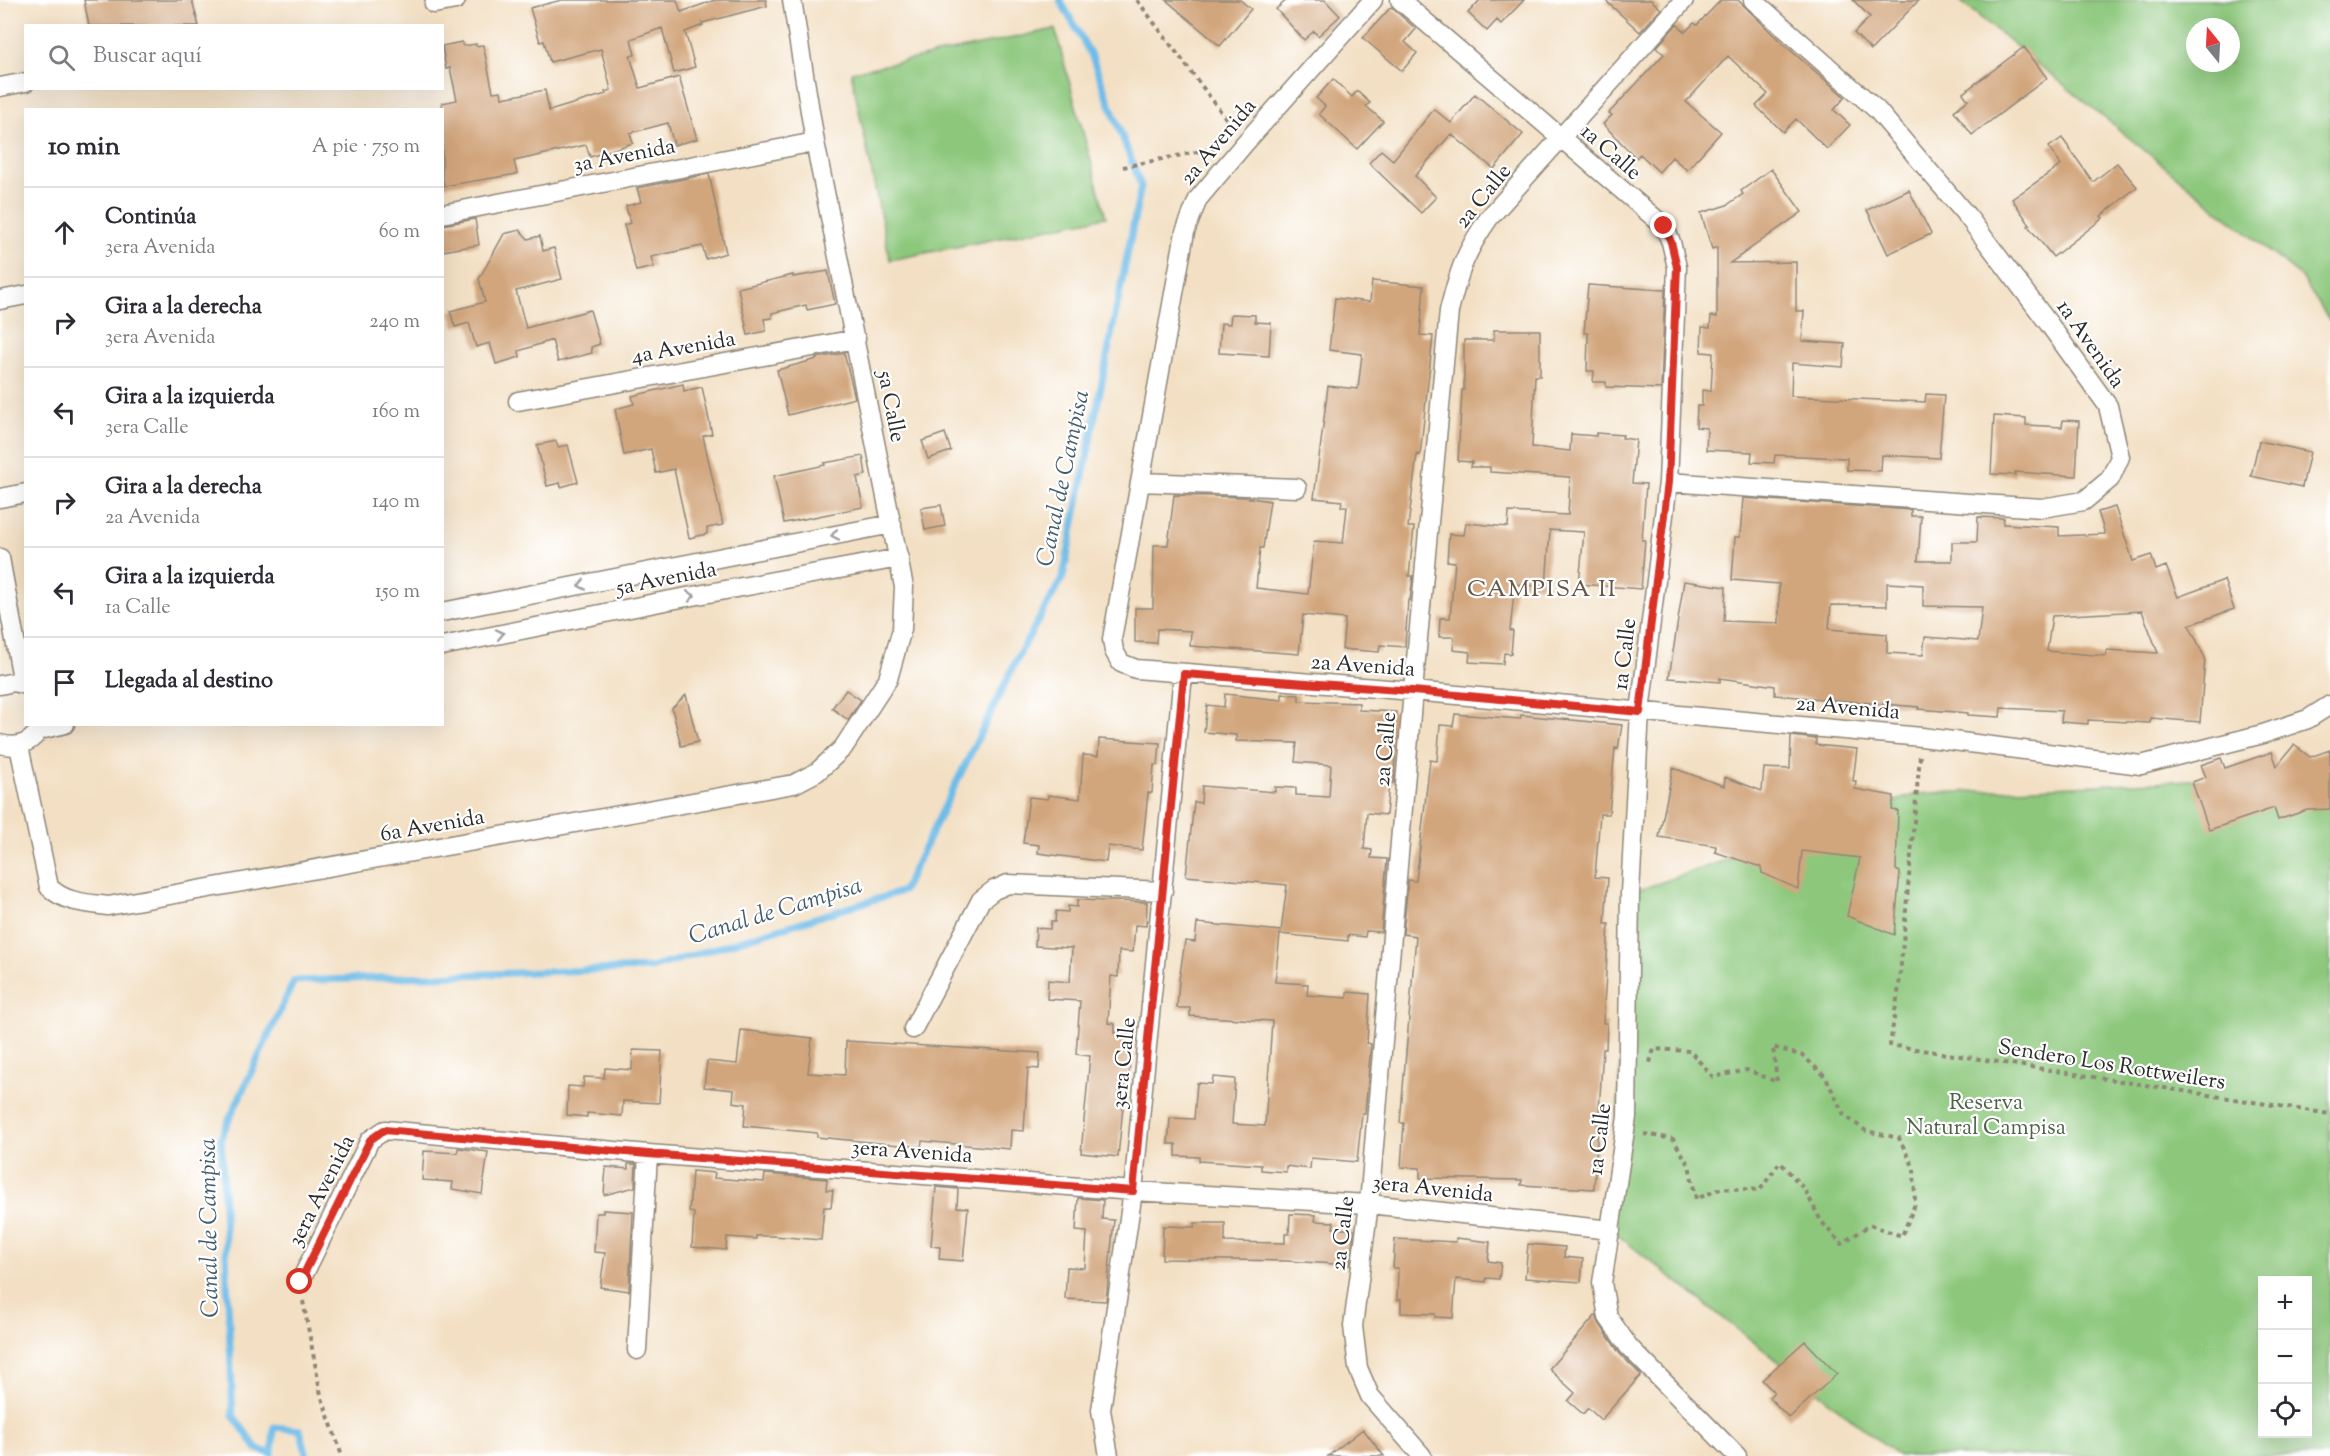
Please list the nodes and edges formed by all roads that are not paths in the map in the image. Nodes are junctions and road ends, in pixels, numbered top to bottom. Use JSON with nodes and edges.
{"nodes":[{"id":1,"x":456,"y":0,"type":"edge"},
{"id":2,"x":792,"y":0,"type":"edge"},
{"id":3,"x":1373,"y":0,"type":"edge"},
{"id":4,"x":1400,"y":0,"type":"edge"},
{"id":5,"x":1684,"y":0,"type":"edge"},
{"id":6,"x":1753,"y":0,"type":"edge"},
{"id":7,"x":434,"y":4,"type":"dead end"},
{"id":8,"x":24,"y":82,"type":"edge"},
{"id":9,"x":0,"y":87,"type":"edge"},
{"id":10,"x":1561,"y":139,"type":"junction"},
{"id":11,"x":816,"y":142,"type":"junction"},
{"id":12,"x":444,"y":214,"type":"edge"},
{"id":13,"x":24,"y":295,"type":"edge"},
{"id":14,"x":0,"y":300,"type":"edge"},
{"id":15,"x":856,"y":339,"type":"junction"},
{"id":16,"x":518,"y":401,"type":"dead end"},
{"id":17,"x":1140,"y":482,"type":"junction"},
{"id":18,"x":1668,"y":482,"type":"junction"},
{"id":19,"x":1297,"y":488,"type":"dead end"},
{"id":20,"x":24,"y":493,"type":"edge"},
{"id":21,"x":0,"y":498,"type":"edge"},
{"id":22,"x":892,"y":524,"type":"junction"},
{"id":23,"x":0,"y":558,"type":"edge"},
{"id":24,"x":899,"y":558,"type":"junction"},
{"id":25,"x":653,"y":571,"type":"junction"},
{"id":26,"x":660,"y":602,"type":"junction"},
{"id":27,"x":444,"y":612,"type":"edge"},
{"id":28,"x":444,"y":646,"type":"edge"},
{"id":29,"x":1184,"y":674,"type":"junction"},
{"id":30,"x":24,"y":680,"type":"edge"},
{"id":31,"x":0,"y":685,"type":"edge"},
{"id":32,"x":24,"y":685,"type":"edge"},
{"id":33,"x":1413,"y":691,"type":"junction"},
{"id":34,"x":2330,"y":705,"type":"edge"},
{"id":35,"x":1640,"y":712,"type":"junction"},
{"id":36,"x":41,"y":727,"type":"edge"},
{"id":37,"x":0,"y":744,"type":"edge"},
{"id":38,"x":19,"y":746,"type":"junction"},
{"id":39,"x":794,"y":784,"type":"joint"},
{"id":40,"x":1163,"y":891,"type":"junction"},
{"id":41,"x":913,"y":1029,"type":"dead end"},
{"id":42,"x":648,"y":1154,"type":"junction"},
{"id":43,"x":1133,"y":1191,"type":"junction"},
{"id":44,"x":1369,"y":1204,"type":"junction"},
{"id":45,"x":1611,"y":1230,"type":"junction"},
{"id":46,"x":300,"y":1282,"type":"road end"},
{"id":47,"x":637,"y":1350,"type":"dead end"},
{"id":48,"x":1109,"y":1456,"type":"edge"},
{"id":49,"x":1422,"y":1456,"type":"edge"},
{"id":50,"x":1737,"y":1456,"type":"edge"}],
"edges":[{"from":1,"to":7,"type":"street"},
{"from":2,"to":11,"type":"street","name":"5a Calle"},
{"from":3,"to":17,"type":"street","name":"2a Avenida"},
{"from":4,"to":10,"type":"street","name":"1a Calle"},
{"from":5,"to":10,"type":"street","name":"2a Calle"},
{"from":6,"to":18,"type":"street","name":"1a Avenida"},
{"from":8,"to":9,"type":"street"},
{"from":10,"to":18,"type":"street","name":"1a Calle"},
{"from":10,"to":33,"type":"street","name":"2a Calle"},
{"from":11,"to":12,"type":"street","name":"3a Avenida"},
{"from":11,"to":15,"type":"street","name":"5a Calle"},
{"from":13,"to":14,"type":"street"},
{"from":15,"to":16,"type":"street","name":"4a Avenida"},
{"from":15,"to":22,"type":"street","name":"5a Calle"},
{"from":17,"to":19,"type":"street"},
{"from":17,"to":29,"type":"street","name":"2a Avenida"},
{"from":18,"to":35,"type":"street","name":"1a Calle"},
{"from":20,"to":21,"type":"street"},
{"from":22,"to":24,"type":"street","name":"5a Calle"},
{"from":22,"to":25,"type":"street","name":"5a Avenida","one_way":true},
{"from":23,"to":30,"type":"street"},
{"from":26,"to":24,"type":"street","name":"5a Avenida","one_way":true},
{"from":24,"to":39,"type":"street","name":"5a Calle"},
{"from":25,"to":26,"type":"street"},
{"from":25,"to":27,"type":"street","name":"5a Avenida","one_way":true},
{"from":28,"to":26,"type":"street","name":"5a Avenida","one_way":true},
{"from":29,"to":33,"type":"street","name":"2a Avenida"},
{"from":29,"to":40,"type":"street","name":"3era Calle"},
{"from":31,"to":32,"type":"street"},
{"from":33,"to":35,"type":"street","name":"2a Avenida"},
{"from":33,"to":44,"type":"street","name":"2a Calle"},
{"from":34,"to":35,"type":"street","name":"2a Avenida"},
{"from":35,"to":45,"type":"street","name":"1a Calle"},
{"from":36,"to":38,"type":"street"},
{"from":37,"to":38,"type":"street"},
{"from":38,"to":39,"type":"street","name":"6a Avenida"},
{"from":40,"to":41,"type":"street"},
{"from":40,"to":43,"type":"street","name":"3era Calle"},
{"from":42,"to":43,"type":"street","name":"3era Avenida"},
{"from":42,"to":46,"type":"street","name":"3era Avenida"},
{"from":42,"to":47,"type":"street"},
{"from":43,"to":44,"type":"street","name":"3era Avenida"},
{"from":43,"to":48,"type":"street","name":"3era Calle"},
{"from":44,"to":45,"type":"street","name":"3era Avenida"},
{"from":44,"to":49,"type":"street","name":"2a Calle"},
{"from":45,"to":50,"type":"street","name":"1a Calle"}]}
